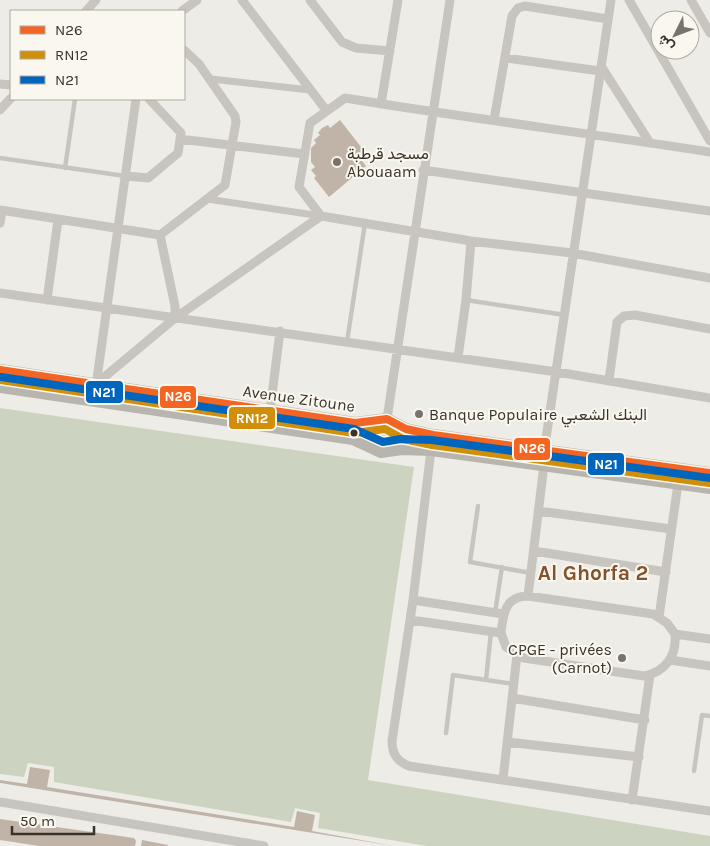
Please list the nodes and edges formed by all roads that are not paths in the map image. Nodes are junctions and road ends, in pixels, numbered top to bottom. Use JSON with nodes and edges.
{"nodes":[{"id":1,"x":96,"y":0,"type":"edge"},
{"id":2,"x":196,"y":0,"type":"edge"},
{"id":3,"x":242,"y":0,"type":"edge"},
{"id":4,"x":310,"y":0,"type":"edge"},
{"id":5,"x":398,"y":0,"type":"edge"},
{"id":6,"x":450,"y":0,"type":"edge"},
{"id":7,"x":611,"y":0,"type":"edge"},
{"id":8,"x":629,"y":0,"type":"edge"},
{"id":9,"x":691,"y":0,"type":"edge"},
{"id":10,"x":87,"y":10,"type":"edge"},
{"id":11,"x":183,"y":10,"type":"edge"},
{"id":12,"x":608,"y":19,"type":"junction"},
{"id":13,"x":710,"y":33,"type":"edge"},
{"id":14,"x":185,"y":51,"type":"edge"},
{"id":15,"x":390,"y":52,"type":"junction"},
{"id":16,"x":506,"y":58,"type":"junction"},
{"id":17,"x":600,"y":68,"type":"junction"},
{"id":18,"x":211,"y":79,"type":"junction"},
{"id":19,"x":310,"y":90,"type":"junction"},
{"id":20,"x":10,"y":99,"type":"edge"},
{"id":21,"x":75,"y":100,"type":"edge"},
{"id":22,"x":136,"y":100,"type":"edge"},
{"id":23,"x":150,"y":100,"type":"edge"},
{"id":24,"x":381,"y":104,"type":"junction"},
{"id":25,"x":0,"y":110,"type":"edge"},
{"id":26,"x":326,"y":110,"type":"junction"},
{"id":27,"x":432,"y":113,"type":"junction"},
{"id":28,"x":494,"y":120,"type":"junction"},
{"id":29,"x":590,"y":134,"type":"junction"},
{"id":30,"x":180,"y":139,"type":"junction"},
{"id":31,"x":710,"y":141,"type":"edge"},
{"id":32,"x":650,"y":143,"type":"junction"},
{"id":33,"x":232,"y":144,"type":"junction"},
{"id":34,"x":710,"y":152,"type":"edge"},
{"id":35,"x":304,"y":154,"type":"junction"},
{"id":36,"x":0,"y":158,"type":"edge"},
{"id":37,"x":65,"y":168,"type":"junction"},
{"id":38,"x":424,"y":170,"type":"junction"},
{"id":39,"x":126,"y":176,"type":"junction"},
{"id":40,"x":581,"y":194,"type":"junction"},
{"id":41,"x":207,"y":199,"type":"junction"},
{"id":42,"x":1,"y":210,"type":"edge"},
{"id":43,"x":710,"y":211,"type":"edge"},
{"id":44,"x":320,"y":216,"type":"junction"},
{"id":45,"x":58,"y":220,"type":"junction"},
{"id":46,"x":0,"y":223,"type":"edge"},
{"id":47,"x":365,"y":223,"type":"junction"},
{"id":48,"x":119,"y":228,"type":"junction"},
{"id":49,"x":414,"y":231,"type":"junction"},
{"id":50,"x":160,"y":235,"type":"junction"},
{"id":51,"x":471,"y":241,"type":"junction"},
{"id":52,"x":572,"y":253,"type":"junction"},
{"id":53,"x":710,"y":278,"type":"edge"},
{"id":54,"x":0,"y":292,"type":"edge"},
{"id":55,"x":47,"y":300,"type":"junction"},
{"id":56,"x":466,"y":300,"type":"junction"},
{"id":57,"x":107,"y":308,"type":"junction"},
{"id":58,"x":564,"y":315,"type":"junction"},
{"id":59,"x":175,"y":318,"type":"junction"},
{"id":60,"x":710,"y":329,"type":"edge"},
{"id":61,"x":280,"y":331,"type":"junction"},
{"id":62,"x":346,"y":342,"type":"junction"},
{"id":63,"x":397,"y":349,"type":"junction"},
{"id":64,"x":458,"y":357,"type":"junction"},
{"id":65,"x":0,"y":370,"type":"edge"},
{"id":66,"x":557,"y":372,"type":"junction"},
{"id":67,"x":609,"y":380,"type":"junction"},
{"id":68,"x":96,"y":384,"type":"junction"},
{"id":69,"x":0,"y":387,"type":"edge"},
{"id":70,"x":710,"y":398,"type":"edge"},
{"id":71,"x":94,"y":400,"type":"junction"},
{"id":72,"x":270,"y":411,"type":"junction"},
{"id":73,"x":386,"y":421,"type":"junction"},
{"id":74,"x":376,"y":450,"type":"junction"},
{"id":75,"x":392,"y":450,"type":"junction"},
{"id":76,"x":431,"y":450,"type":"junction"},
{"id":77,"x":544,"y":452,"type":"junction"},
{"id":78,"x":544,"y":465,"type":"junction"},
{"id":79,"x":710,"y":473,"type":"edge"},
{"id":80,"x":678,"y":484,"type":"junction"},
{"id":81,"x":710,"y":488,"type":"edge"},
{"id":82,"x":478,"y":506,"type":"dead end"},
{"id":83,"x":539,"y":511,"type":"junction"},
{"id":84,"x":671,"y":529,"type":"junction"},
{"id":85,"x":534,"y":551,"type":"junction"},
{"id":86,"x":502,"y":567,"type":"junction"},
{"id":87,"x":531,"y":572,"type":"junction"},
{"id":88,"x":666,"y":572,"type":"junction"},
{"id":89,"x":528,"y":596,"type":"junction"},
{"id":90,"x":413,"y":600,"type":"junction"},
{"id":91,"x":499,"y":613,"type":"junction"},
{"id":92,"x":659,"y":617,"type":"junction"},
{"id":93,"x":410,"y":620,"type":"junction"},
{"id":94,"x":491,"y":632,"type":"junction"},
{"id":95,"x":501,"y":634,"type":"junction"},
{"id":96,"x":675,"y":634,"type":"junction"},
{"id":97,"x":710,"y":639,"type":"edge"},
{"id":98,"x":517,"y":655,"type":"junction"},
{"id":99,"x":670,"y":660,"type":"junction"},
{"id":100,"x":710,"y":666,"type":"edge"},
{"id":101,"x":650,"y":675,"type":"junction"},
{"id":102,"x":486,"y":680,"type":"junction"},
{"id":103,"x":514,"y":684,"type":"junction"},
{"id":104,"x":512,"y":698,"type":"junction"},
{"id":105,"x":710,"y":716,"type":"edge"},
{"id":106,"x":645,"y":720,"type":"junction"},
{"id":107,"x":446,"y":733,"type":"dead end"},
{"id":108,"x":507,"y":742,"type":"junction"},
{"id":109,"x":639,"y":757,"type":"junction"},
{"id":110,"x":694,"y":771,"type":"dead end"},
{"id":111,"x":503,"y":779,"type":"junction"},
{"id":112,"x":632,"y":800,"type":"junction"},
{"id":113,"x":0,"y":802,"type":"edge"},
{"id":114,"x":710,"y":811,"type":"edge"},
{"id":115,"x":246,"y":845,"type":"edge"},
{"id":116,"x":264,"y":846,"type":"edge"}],
"edges":[{"from":1,"to":10,"type":"street"},
{"from":2,"to":11,"type":"street"},
{"from":3,"to":19,"type":"street"},
{"from":4,"to":15,"type":"street"},
{"from":5,"to":15,"type":"street"},
{"from":6,"to":27,"type":"street"},
{"from":7,"to":12,"type":"street"},
{"from":8,"to":31,"type":"street"},
{"from":9,"to":13,"type":"street"},
{"from":12,"to":16,"type":"street"},
{"from":12,"to":17,"type":"street"},
{"from":14,"to":18,"type":"street"},
{"from":15,"to":24,"type":"street"},
{"from":16,"to":17,"type":"street"},
{"from":16,"to":28,"type":"street"},
{"from":17,"to":29,"type":"street"},
{"from":17,"to":32,"type":"street"},
{"from":18,"to":19,"type":"street"},
{"from":18,"to":33,"type":"street"},
{"from":19,"to":26,"type":"street"},
{"from":20,"to":25,"type":"street"},
{"from":21,"to":37,"type":"lane"},
{"from":22,"to":39,"type":"street"},
{"from":23,"to":30,"type":"street"},
{"from":24,"to":26,"type":"street"},
{"from":24,"to":27,"type":"street"},
{"from":26,"to":35,"type":"street"},
{"from":27,"to":28,"type":"street"},
{"from":27,"to":38,"type":"street"},
{"from":28,"to":29,"type":"street"},
{"from":29,"to":32,"type":"street"},
{"from":29,"to":40,"type":"street"},
{"from":30,"to":33,"type":"street"},
{"from":30,"to":39,"type":"street"},
{"from":32,"to":34,"type":"street"},
{"from":33,"to":35,"type":"street"},
{"from":33,"to":41,"type":"street"},
{"from":35,"to":44,"type":"street"},
{"from":36,"to":37,"type":"lane"},
{"from":37,"to":39,"type":"lane"},
{"from":38,"to":40,"type":"street"},
{"from":38,"to":49,"type":"street"},
{"from":39,"to":48,"type":"street"},
{"from":40,"to":43,"type":"street"},
{"from":40,"to":52,"type":"street"},
{"from":41,"to":44,"type":"street"},
{"from":41,"to":50,"type":"street"},
{"from":42,"to":45,"type":"street"},
{"from":42,"to":46,"type":"street"},
{"from":44,"to":47,"type":"street"},
{"from":44,"to":59,"type":"street"},
{"from":45,"to":48,"type":"street"},
{"from":45,"to":55,"type":"street"},
{"from":47,"to":49,"type":"street"},
{"from":47,"to":62,"type":"lane"},
{"from":48,"to":50,"type":"street"},
{"from":48,"to":57,"type":"street"},
{"from":49,"to":51,"type":"street"},
{"from":49,"to":63,"type":"street"},
{"from":50,"to":59,"type":"street"},
{"from":51,"to":52,"type":"street"},
{"from":51,"to":56,"type":"street"},
{"from":52,"to":53,"type":"street"},
{"from":52,"to":58,"type":"street"},
{"from":54,"to":55,"type":"street"},
{"from":55,"to":57,"type":"street"},
{"from":56,"to":58,"type":"lane"},
{"from":56,"to":64,"type":"street"},
{"from":57,"to":59,"type":"street"},
{"from":57,"to":68,"type":"street"},
{"from":58,"to":66,"type":"street"},
{"from":59,"to":61,"type":"street"},
{"from":59,"to":68,"type":"street"},
{"from":60,"to":67,"type":"street"},
{"from":61,"to":62,"type":"street"},
{"from":61,"to":72,"type":"street"},
{"from":62,"to":63,"type":"street"},
{"from":63,"to":64,"type":"street"},
{"from":63,"to":73,"type":"street"},
{"from":64,"to":66,"type":"street"},
{"from":65,"to":68,"type":"main road","name":"Avenue Zitoune"},
{"from":66,"to":67,"type":"street"},
{"from":66,"to":77,"type":"street"},
{"from":67,"to":70,"type":"street"},
{"from":68,"to":71,"type":"street"},
{"from":68,"to":72,"type":"main road","name":"Avenue Zitoune"},
{"from":69,"to":71,"type":"main road","name":"Avenue Zitoune"},
{"from":71,"to":74,"type":"main road","name":"Avenue Zitoune"},
{"from":72,"to":73,"type":"main road","name":"Avenue Zitoune"},
{"from":73,"to":74,"type":"main road"},
{"from":73,"to":75,"type":"main road"},
{"from":73,"to":77,"type":"main road","name":"Avenue Zitoune"},
{"from":74,"to":75,"type":"main road","name":"Avenue Zitoune"},
{"from":75,"to":76,"type":"main road","name":"Avenue Zitoune"},
{"from":76,"to":78,"type":"main road","name":"Avenue Zitoune"},
{"from":76,"to":90,"type":"street"},
{"from":77,"to":79,"type":"main road","name":"Avenue Zitoune"},
{"from":78,"to":80,"type":"main road","name":"Avenue Zitoune"},
{"from":78,"to":83,"type":"street"},
{"from":80,"to":81,"type":"main road","name":"Avenue Zitoune"},
{"from":80,"to":84,"type":"street"},
{"from":82,"to":86,"type":"lane"},
{"from":83,"to":84,"type":"street"},
{"from":83,"to":85,"type":"street"},
{"from":84,"to":88,"type":"street"},
{"from":85,"to":87,"type":"street"},
{"from":85,"to":88,"type":"street"},
{"from":86,"to":87,"type":"lane"},
{"from":86,"to":91,"type":"lane"},
{"from":87,"to":89,"type":"street"},
{"from":88,"to":92,"type":"street"},
{"from":89,"to":91,"type":"street"},
{"from":89,"to":92,"type":"street"},
{"from":90,"to":91,"type":"street"},
{"from":90,"to":93,"type":"street"},
{"from":91,"to":95,"type":"street"},
{"from":92,"to":96,"type":"street"},
{"from":93,"to":94,"type":"street"},
{"from":93,"to":111,"type":"street"},
{"from":94,"to":95,"type":"street"},
{"from":94,"to":102,"type":"lane"},
{"from":95,"to":98,"type":"street"},
{"from":96,"to":97,"type":"street"},
{"from":96,"to":99,"type":"street"},
{"from":98,"to":101,"type":"street"},
{"from":98,"to":103,"type":"street"},
{"from":99,"to":100,"type":"street"},
{"from":99,"to":101,"type":"street"},
{"from":101,"to":106,"type":"street"},
{"from":102,"to":103,"type":"lane"},
{"from":102,"to":107,"type":"lane"},
{"from":103,"to":104,"type":"street"},
{"from":104,"to":106,"type":"street"},
{"from":104,"to":108,"type":"street"},
{"from":105,"to":110,"type":"lane"},
{"from":106,"to":109,"type":"street"},
{"from":108,"to":109,"type":"street"},
{"from":108,"to":111,"type":"street"},
{"from":109,"to":112,"type":"street"},
{"from":111,"to":112,"type":"street"},
{"from":112,"to":114,"type":"street"},
{"from":113,"to":115,"type":"street"},
{"from":115,"to":116,"type":"street"}]}
